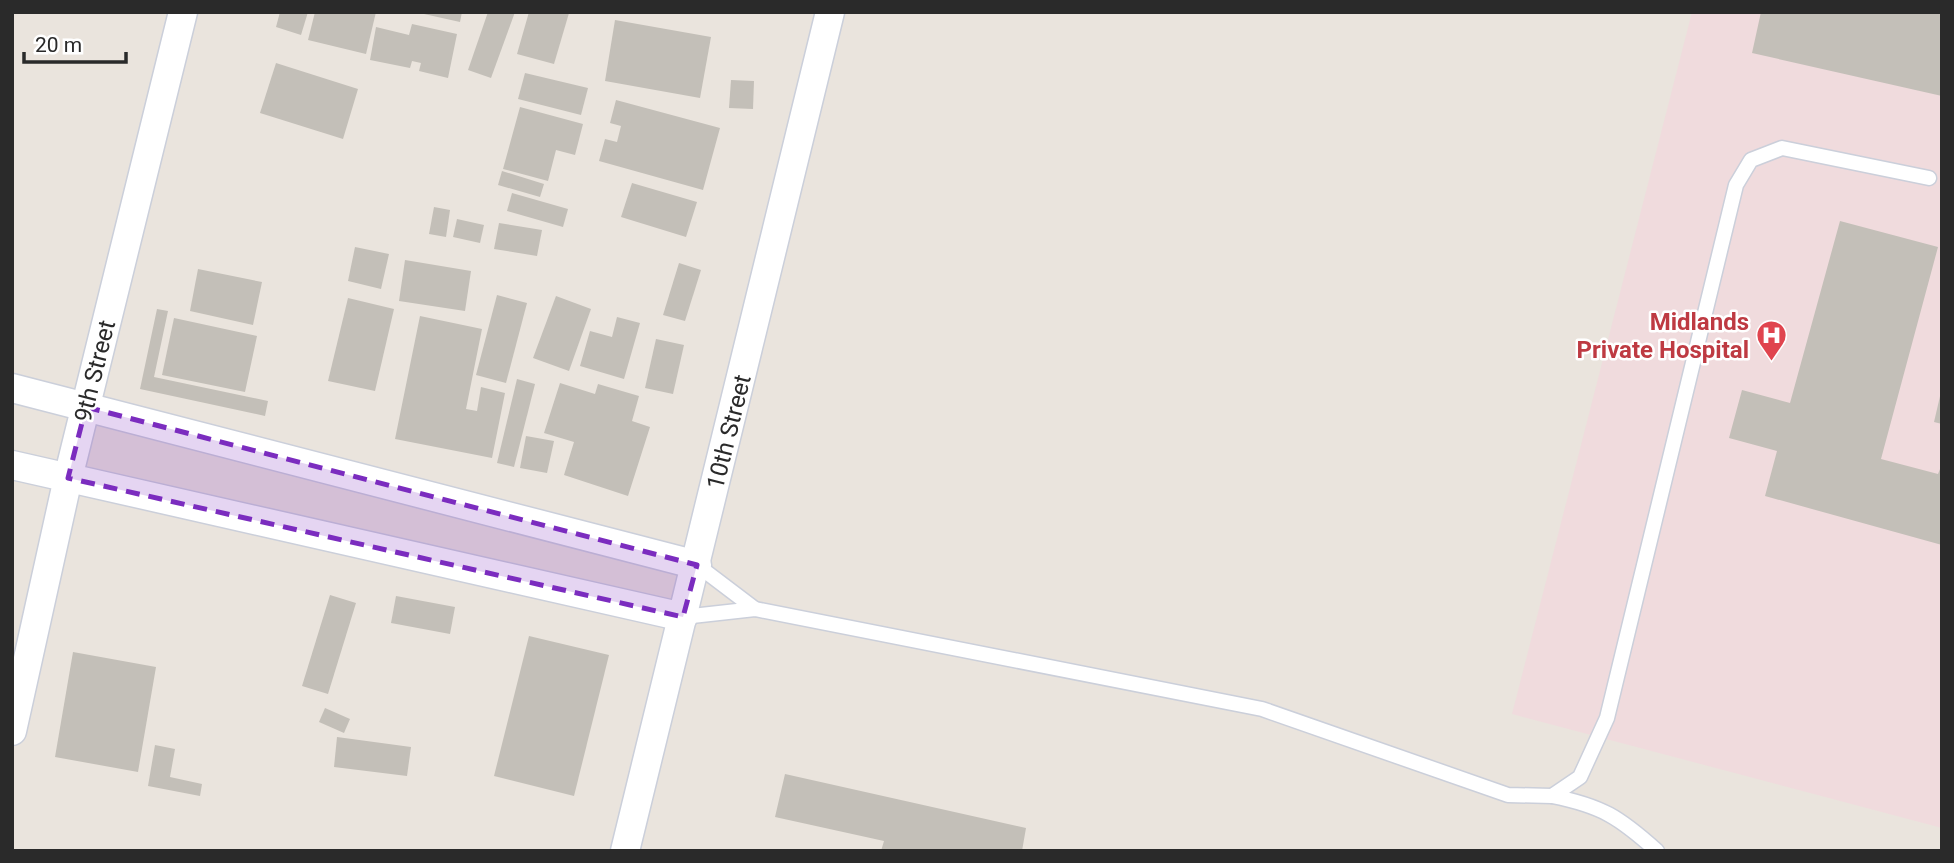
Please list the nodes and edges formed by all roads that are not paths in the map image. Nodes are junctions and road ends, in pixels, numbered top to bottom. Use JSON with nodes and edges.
{"nodes":[{"id":1,"x":183,"y":12,"type":"edge"},
{"id":2,"x":830,"y":12,"type":"edge"},
{"id":3,"x":1928,"y":178,"type":"dead end"},
{"id":4,"x":12,"y":388,"type":"edge"},
{"id":5,"x":86,"y":407,"type":"junction"},
{"id":6,"x":12,"y":465,"type":"edge"},
{"id":7,"x":68,"y":478,"type":"junction"},
{"id":8,"x":696,"y":565,"type":"junction"},
{"id":9,"x":755,"y":609,"type":"junction"},
{"id":10,"x":683,"y":617,"type":"junction"},
{"id":11,"x":12,"y":731,"type":"edge"},
{"id":12,"x":1552,"y":796,"type":"junction"},
{"id":13,"x":625,"y":851,"type":"edge"},
{"id":14,"x":1657,"y":851,"type":"edge"}],
"edges":[{"from":1,"to":5,"type":"street","name":"9th Street"},
{"from":2,"to":8,"type":"street","name":"10th Street"},
{"from":3,"to":12,"type":"lane"},
{"from":4,"to":5,"type":"street"},
{"from":5,"to":7,"type":"street","name":"9th Street"},
{"from":5,"to":8,"type":"street"},
{"from":6,"to":7,"type":"street"},
{"from":7,"to":10,"type":"street"},
{"from":7,"to":11,"type":"street","name":"9th Street"},
{"from":8,"to":9,"type":"lane"},
{"from":8,"to":10,"type":"street","name":"10th Street"},
{"from":9,"to":10,"type":"lane"},
{"from":9,"to":12,"type":"lane"},
{"from":10,"to":13,"type":"street","name":"10th Street"},
{"from":12,"to":14,"type":"lane"}]}
